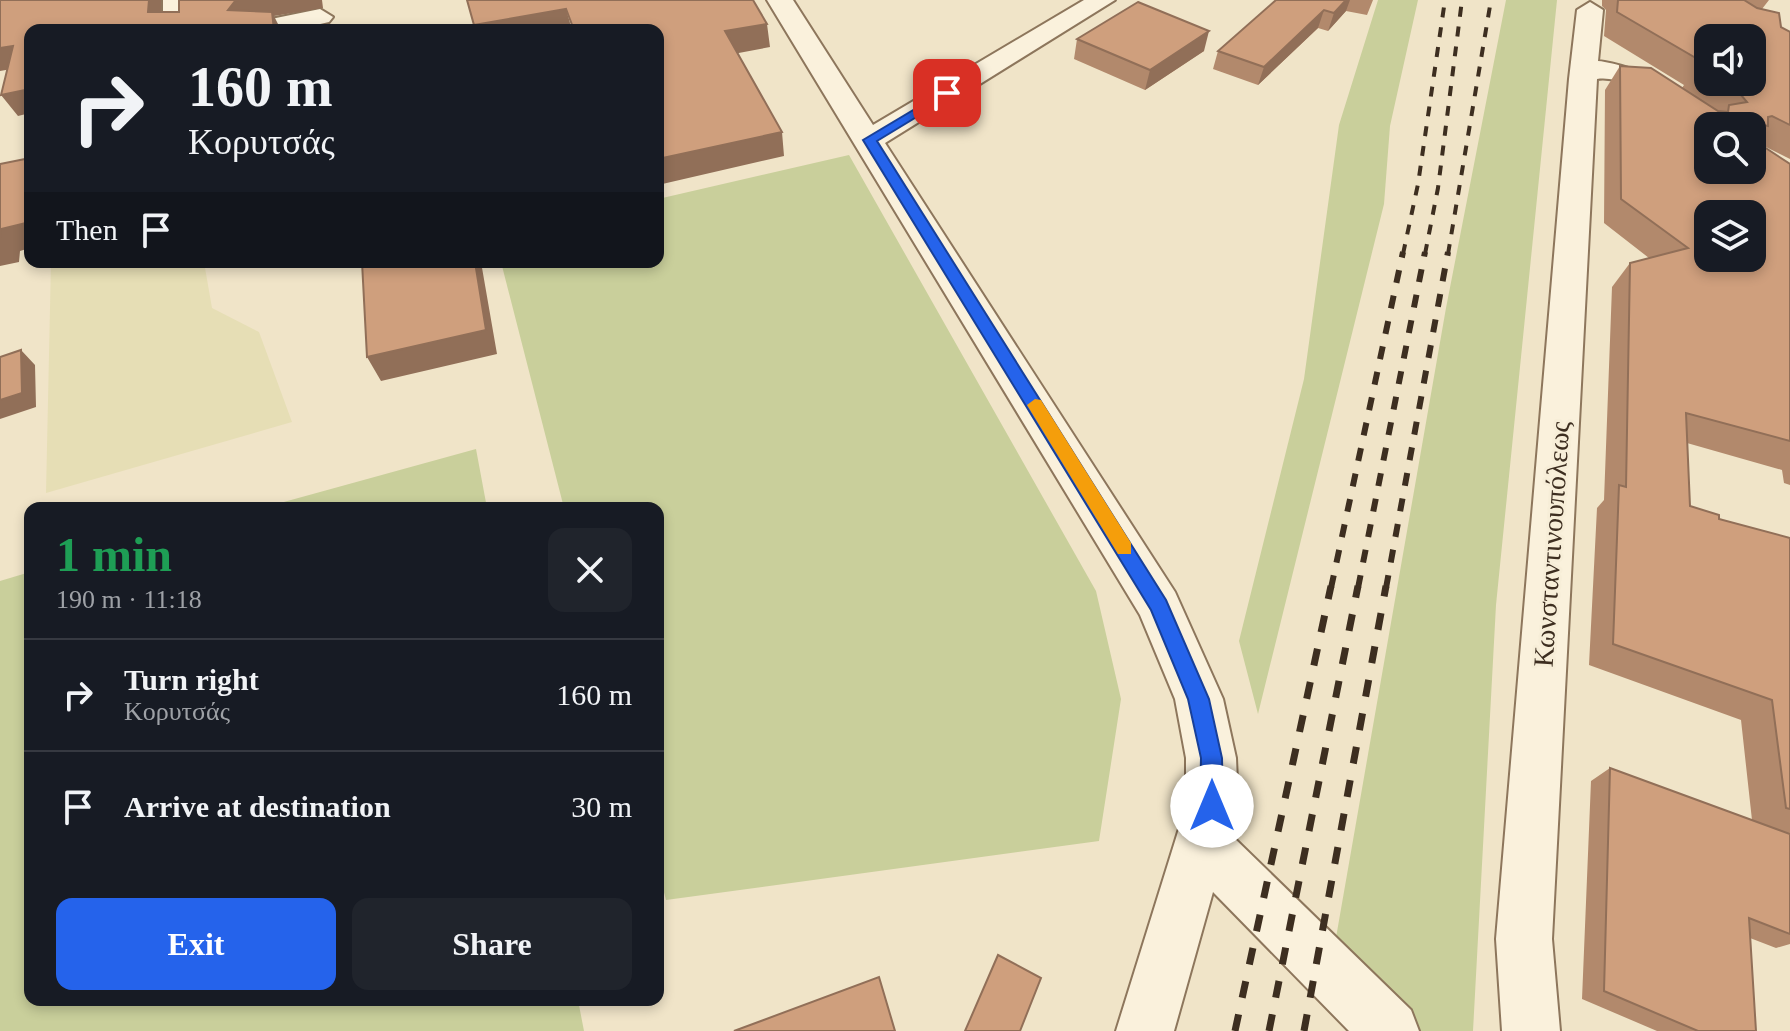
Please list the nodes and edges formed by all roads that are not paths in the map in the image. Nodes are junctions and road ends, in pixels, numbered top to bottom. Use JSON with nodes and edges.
{"nodes":[{"id":1,"x":176,"y":0,"type":"edge"},
{"id":2,"x":780,"y":0,"type":"edge"},
{"id":3,"x":1102,"y":0,"type":"edge"},
{"id":4,"x":1590,"y":10,"type":"dead end"},
{"id":5,"x":320,"y":17,"type":"dead end"},
{"id":6,"x":176,"y":24,"type":"edge"},
{"id":7,"x":285,"y":24,"type":"edge"},
{"id":8,"x":1592,"y":74,"type":"junction"},
{"id":9,"x":1694,"y":116,"type":"edge"},
{"id":10,"x":870,"y":140,"type":"junction"},
{"id":11,"x":1200,"y":841,"type":"junction"},
{"id":12,"x":1145,"y":1031,"type":"edge"},
{"id":13,"x":1390,"y":1031,"type":"edge"},
{"id":14,"x":1531,"y":1031,"type":"edge"}],
"edges":[{"from":1,"to":6,"type":"street"},
{"from":2,"to":10,"type":"street"},
{"from":3,"to":10,"type":"street"},
{"from":4,"to":8,"type":"street","name":"Κωνσταντινουπόλεως"},
{"from":5,"to":7,"type":"street"},
{"from":8,"to":9,"type":"street"},
{"from":8,"to":14,"type":"street","name":"Κωνσταντινουπόλεως"},
{"from":10,"to":11,"type":"street"},
{"from":11,"to":12,"type":"street"},
{"from":11,"to":13,"type":"street"}]}
